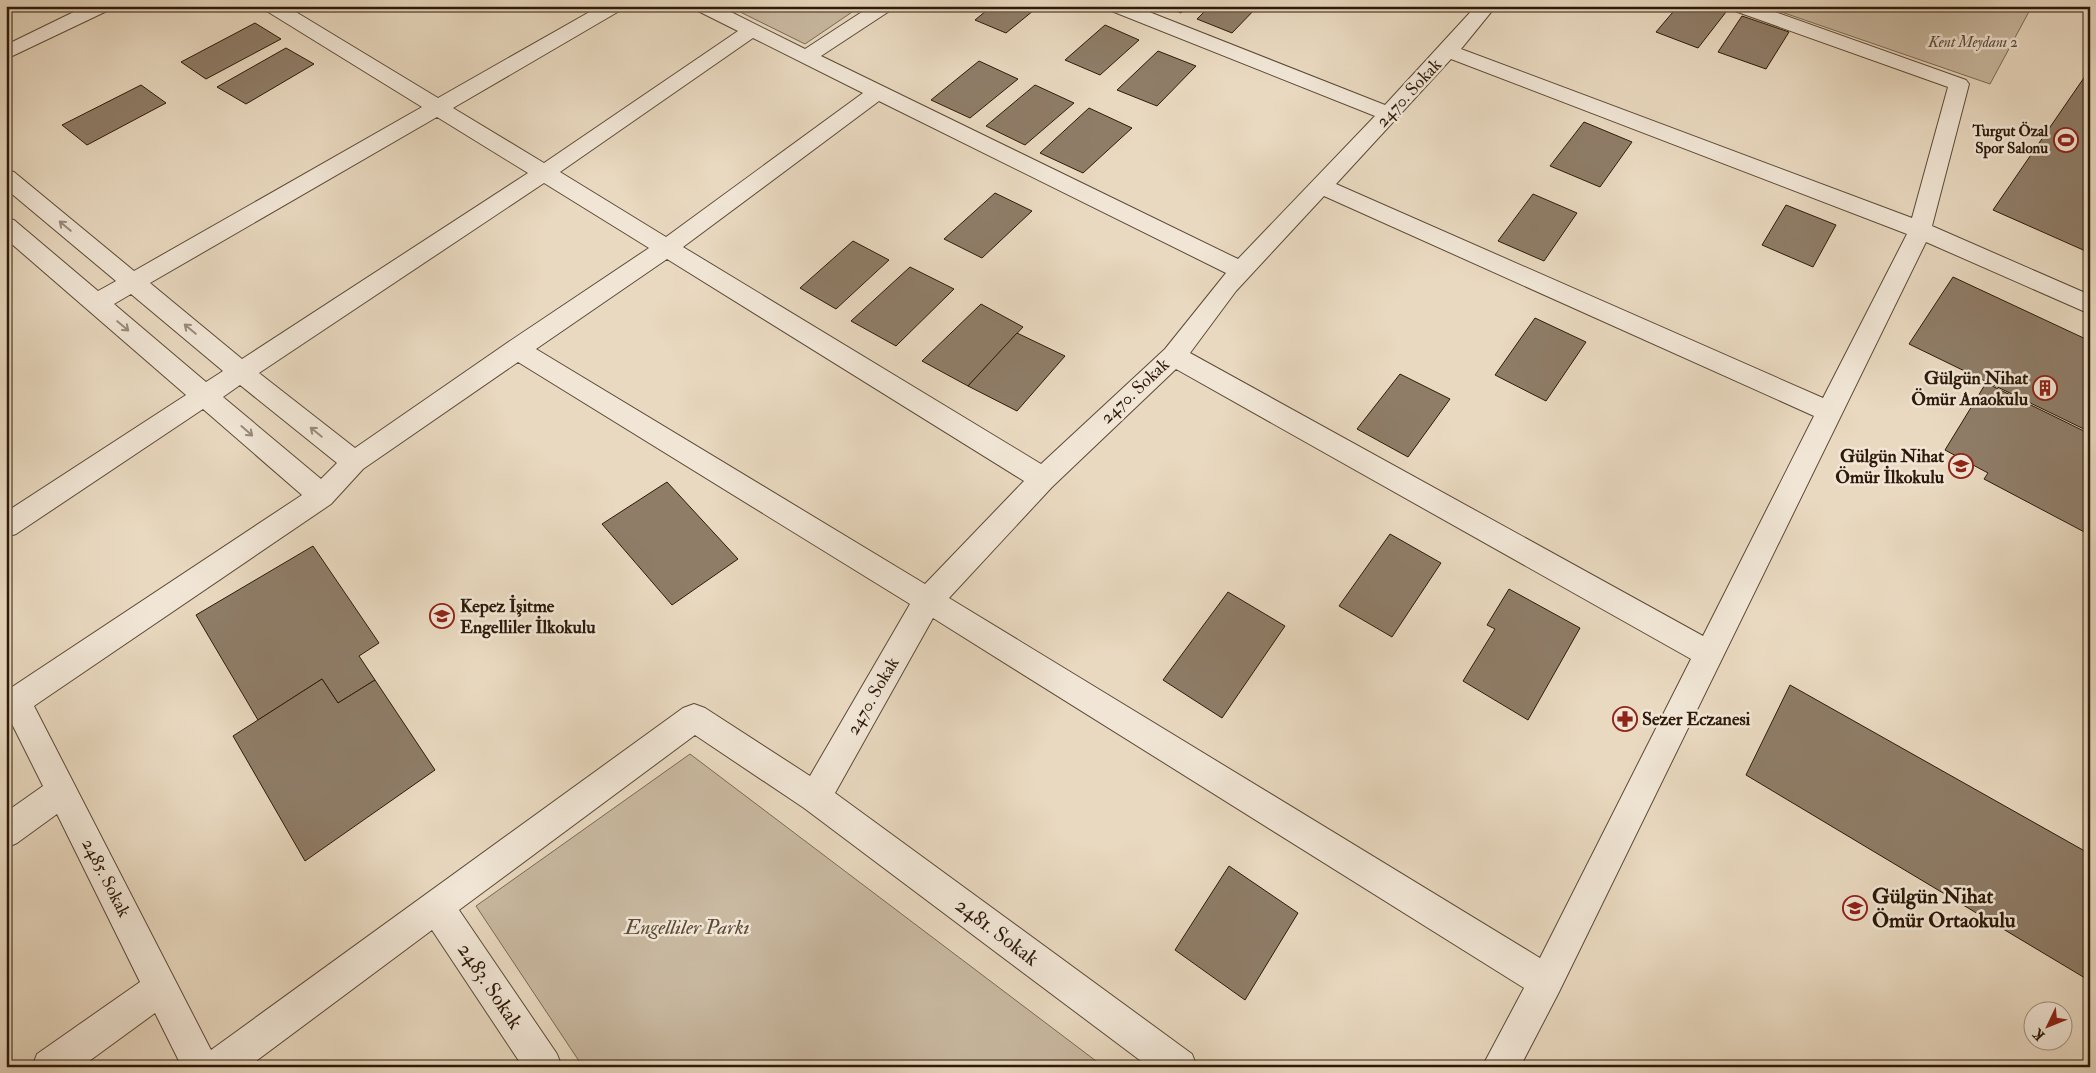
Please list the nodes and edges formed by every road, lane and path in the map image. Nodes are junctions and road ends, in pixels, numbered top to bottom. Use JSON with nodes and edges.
{"nodes":[{"id":1,"x":102,"y":6,"type":"edge"},
{"id":2,"x":272,"y":6,"type":"edge"},
{"id":3,"x":614,"y":6,"type":"edge"},
{"id":4,"x":703,"y":6,"type":"edge"},
{"id":5,"x":884,"y":6,"type":"edge"},
{"id":6,"x":1116,"y":6,"type":"edge"},
{"id":7,"x":1487,"y":6,"type":"edge"},
{"id":8,"x":1739,"y":6,"type":"edge"},
{"id":9,"x":752,"y":30,"type":"junction"},
{"id":10,"x":1448,"y":51,"type":"junction"},
{"id":11,"x":6,"y":52,"type":"edge"},
{"id":12,"x":806,"y":57,"type":"junction"},
{"id":13,"x":877,"y":92,"type":"junction"},
{"id":14,"x":438,"y":108,"type":"junction"},
{"id":15,"x":1389,"y":114,"type":"junction"},
{"id":16,"x":544,"y":173,"type":"junction"},
{"id":17,"x":6,"y":177,"type":"edge"},
{"id":18,"x":1321,"y":186,"type":"junction"},
{"id":19,"x":6,"y":226,"type":"edge"},
{"id":20,"x":1920,"y":230,"type":"junction"},
{"id":21,"x":666,"y":248,"type":"junction"},
{"id":22,"x":1242,"y":271,"type":"junction"},
{"id":23,"x":133,"y":282,"type":"junction"},
{"id":24,"x":97,"y":304,"type":"junction"},
{"id":25,"x":2090,"y":305,"type":"edge"},
{"id":26,"x":516,"y":350,"type":"junction"},
{"id":27,"x":1174,"y":356,"type":"junction"},
{"id":28,"x":241,"y":372,"type":"junction"},
{"id":29,"x":205,"y":396,"type":"junction"},
{"id":30,"x":1830,"y":412,"type":"junction"},
{"id":31,"x":354,"y":462,"type":"junction"},
{"id":32,"x":1042,"y":479,"type":"junction"},
{"id":33,"x":322,"y":496,"type":"junction"},
{"id":34,"x":6,"y":526,"type":"edge"},
{"id":35,"x":928,"y":600,"type":"junction"},
{"id":36,"x":1709,"y":654,"type":"junction"},
{"id":37,"x":11,"y":704,"type":"edge"},
{"id":38,"x":62,"y":791,"type":"junction"},
{"id":39,"x":815,"y":798,"type":"junction"},
{"id":40,"x":6,"y":832,"type":"edge"},
{"id":41,"x":436,"y":906,"type":"junction"},
{"id":42,"x":1546,"y":982,"type":"junction"},
{"id":43,"x":162,"y":988,"type":"junction"},
{"id":44,"x":50,"y":1067,"type":"edge"},
{"id":45,"x":202,"y":1067,"type":"edge"},
{"id":46,"x":218,"y":1067,"type":"edge"},
{"id":47,"x":544,"y":1067,"type":"edge"},
{"id":48,"x":1179,"y":1067,"type":"edge"},
{"id":49,"x":1500,"y":1067,"type":"edge"}],
"edges":[{"from":1,"to":11,"type":"street"},
{"from":2,"to":14,"type":"street"},
{"from":3,"to":14,"type":"street"},
{"from":4,"to":9,"type":"street"},
{"from":5,"to":12,"type":"street"},
{"from":6,"to":15,"type":"street"},
{"from":7,"to":10,"type":"street","name":"2470. Sokak"},
{"from":8,"to":20,"type":"street"},
{"from":9,"to":12,"type":"street"},
{"from":9,"to":16,"type":"street"},
{"from":10,"to":15,"type":"street","name":"2470. Sokak"},
{"from":10,"to":20,"type":"street"},
{"from":12,"to":13,"type":"street"},
{"from":13,"to":21,"type":"street"},
{"from":13,"to":22,"type":"street"},
{"from":14,"to":16,"type":"street"},
{"from":14,"to":23,"type":"street"},
{"from":15,"to":18,"type":"street","name":"2470. Sokak"},
{"from":16,"to":21,"type":"street"},
{"from":16,"to":28,"type":"street"},
{"from":23,"to":17,"type":"street","one_way":true},
{"from":18,"to":22,"type":"street","name":"2470. Sokak"},
{"from":18,"to":30,"type":"street"},
{"from":19,"to":24,"type":"street"},
{"from":20,"to":25,"type":"street"},
{"from":20,"to":30,"type":"street"},
{"from":21,"to":26,"type":"street"},
{"from":21,"to":32,"type":"street"},
{"from":22,"to":27,"type":"street","name":"2470. Sokak"},
{"from":23,"to":24,"type":"street"},
{"from":28,"to":23,"type":"street","one_way":true},
{"from":24,"to":29,"type":"street","one_way":true},
{"from":26,"to":31,"type":"street"},
{"from":26,"to":35,"type":"street"},
{"from":27,"to":32,"type":"street","name":"2470. Sokak"},
{"from":27,"to":36,"type":"street"},
{"from":28,"to":29,"type":"street"},
{"from":31,"to":28,"type":"street","one_way":true},
{"from":29,"to":33,"type":"street","one_way":true},
{"from":29,"to":34,"type":"street"},
{"from":30,"to":36,"type":"street"},
{"from":31,"to":33,"type":"street"},
{"from":32,"to":35,"type":"street","name":"2470. Sokak"},
{"from":33,"to":37,"type":"street"},
{"from":35,"to":39,"type":"street","name":"2470. Sokak"},
{"from":35,"to":42,"type":"street"},
{"from":36,"to":42,"type":"street"},
{"from":37,"to":38,"type":"street","name":"2485. Sokak"},
{"from":38,"to":40,"type":"street"},
{"from":38,"to":43,"type":"street","name":"2485. Sokak"},
{"from":39,"to":41,"type":"street","name":"2481. Sokak"},
{"from":39,"to":48,"type":"street","name":"2481. Sokak"},
{"from":41,"to":46,"type":"street"},
{"from":41,"to":47,"type":"street","name":"2483. Sokak"},
{"from":42,"to":49,"type":"street"},
{"from":43,"to":44,"type":"street"},
{"from":43,"to":45,"type":"street","name":"2485. Sokak"}]}
